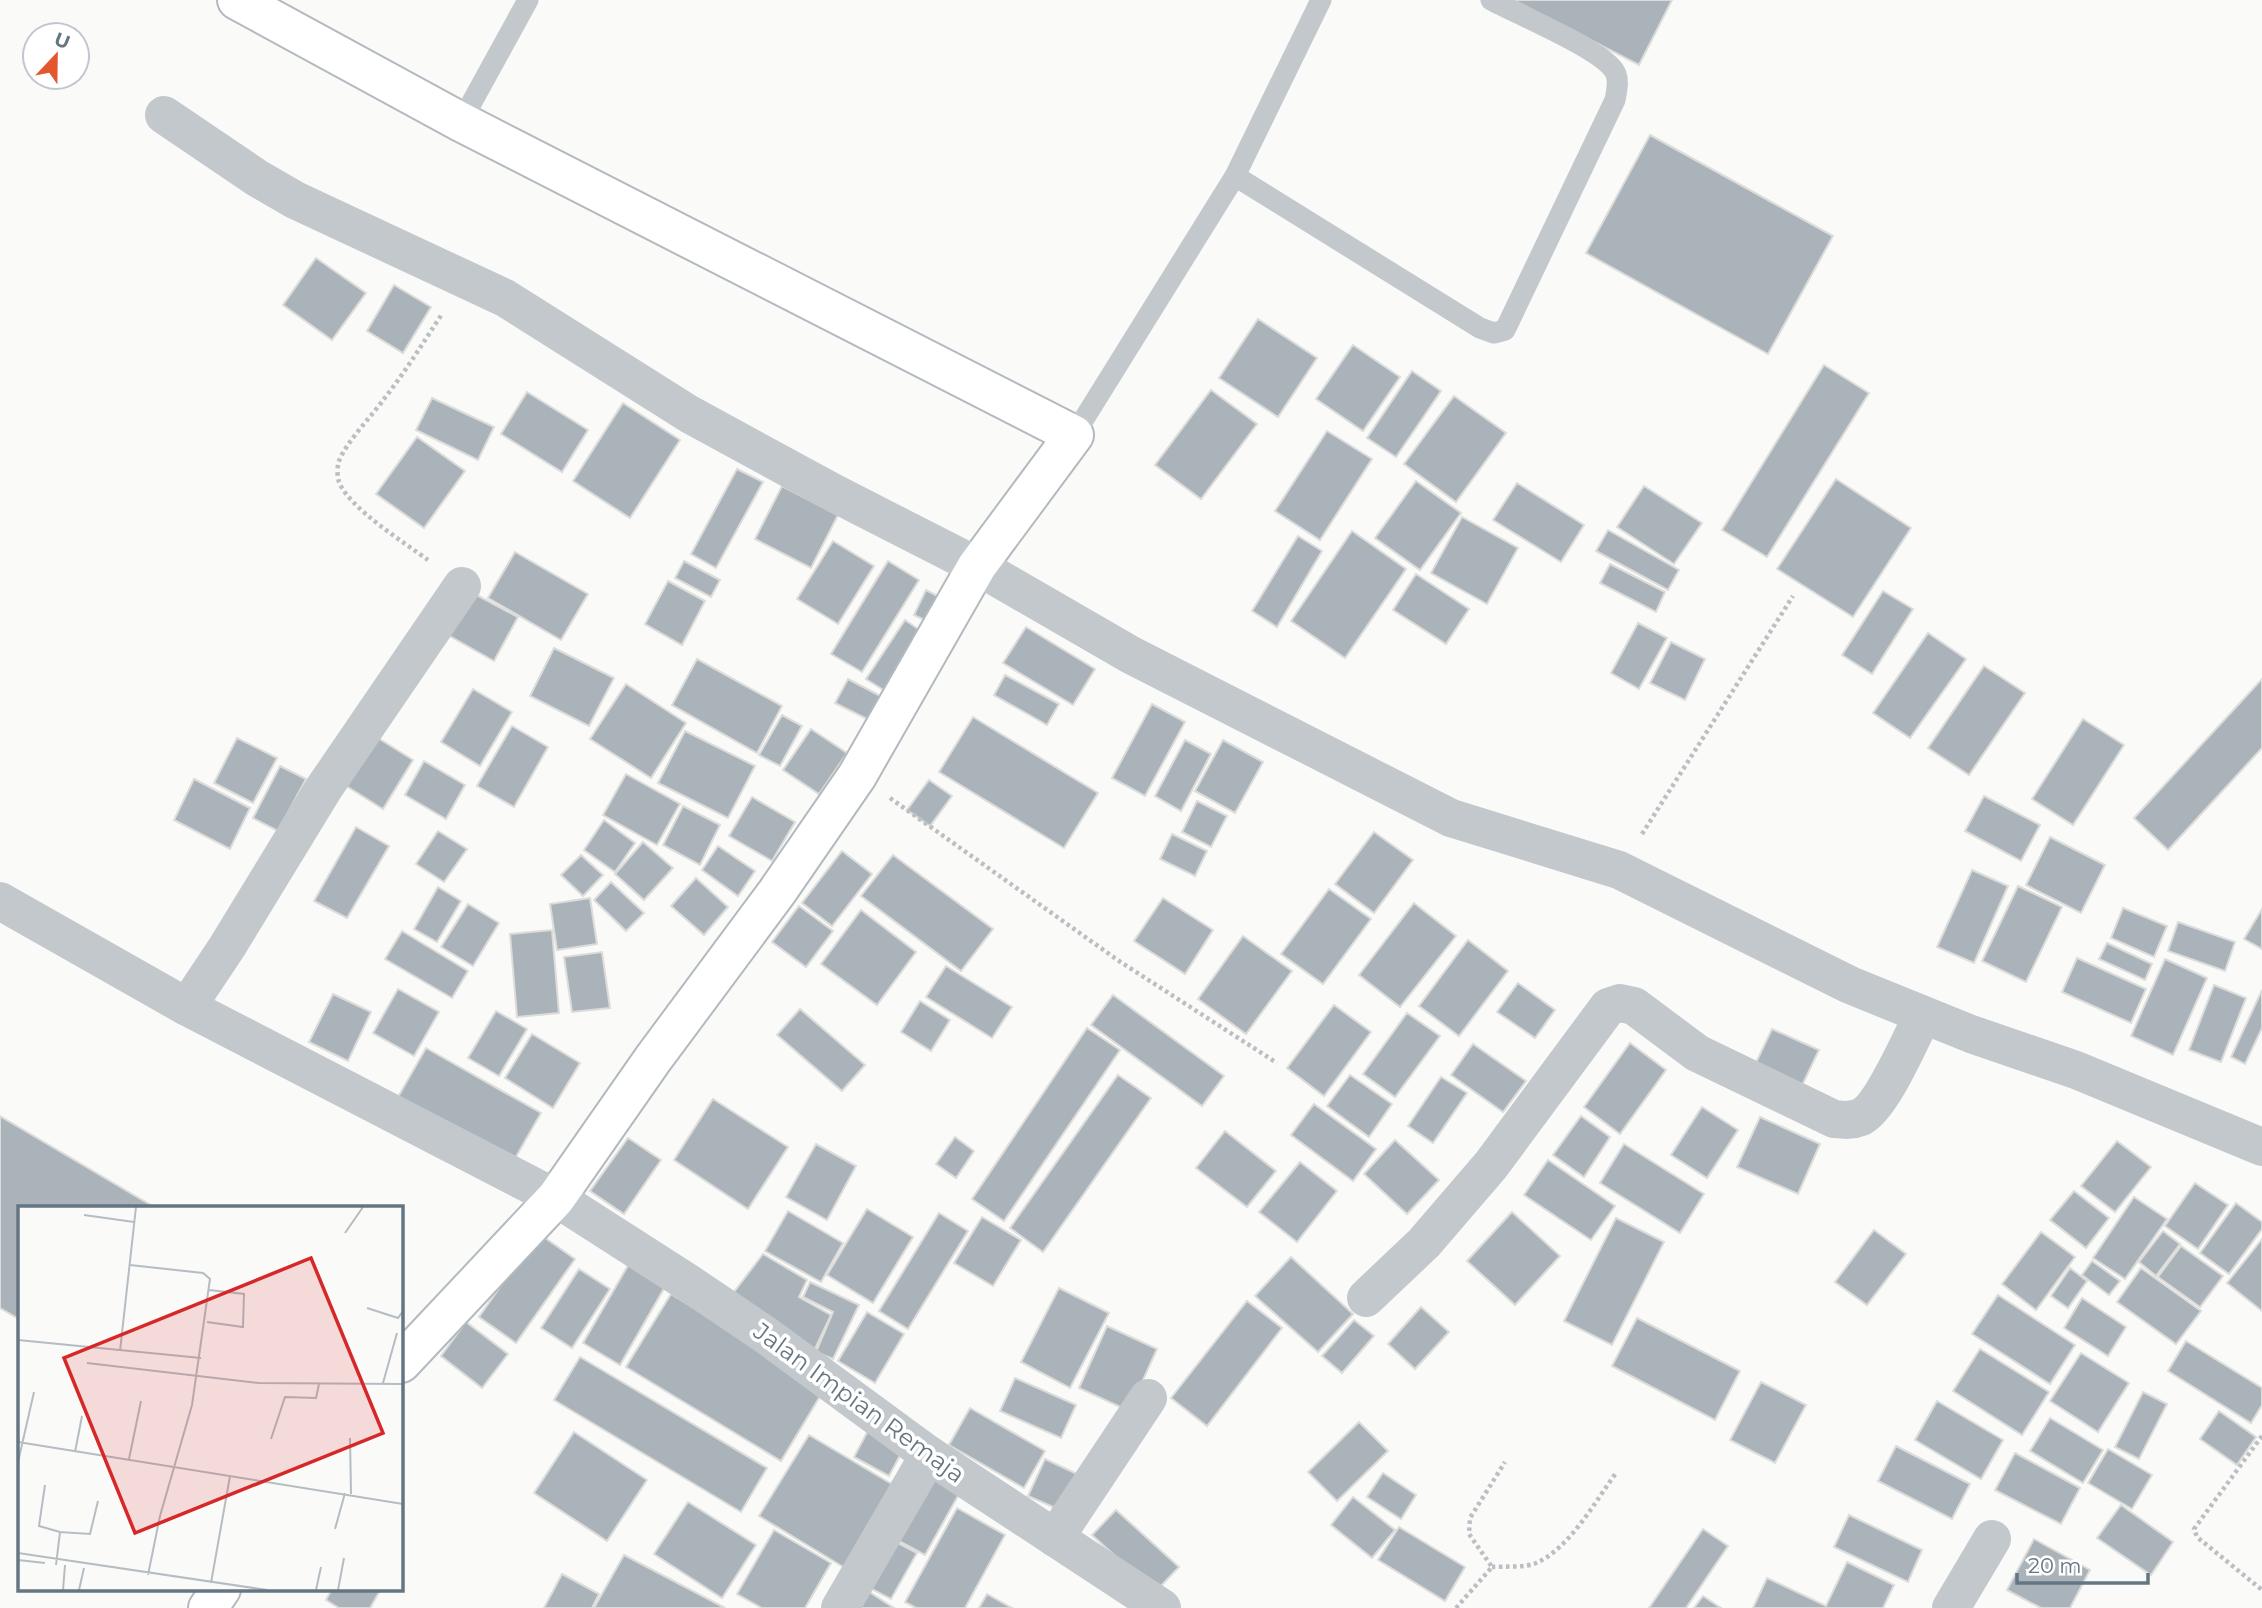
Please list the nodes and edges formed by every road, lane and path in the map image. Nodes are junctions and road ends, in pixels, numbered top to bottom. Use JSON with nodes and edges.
{"nodes":[{"id":1,"x":237,"y":0,"type":"edge"},
{"id":2,"x":528,"y":0,"type":"edge"},
{"id":3,"x":1321,"y":0,"type":"edge"},
{"id":4,"x":1491,"y":0,"type":"edge"},
{"id":5,"x":164,"y":115,"type":"dead end"},
{"id":6,"x":461,"y":122,"type":"junction"},
{"id":7,"x":1236,"y":176,"type":"junction"},
{"id":8,"x":465,"y":278,"type":"junction"},
{"id":9,"x":1074,"y":435,"type":"junction"},
{"id":10,"x":977,"y":566,"type":"junction"},
{"id":11,"x":462,"y":586,"type":"joint"},
{"id":12,"x":1793,"y":596,"type":"dead end"},
{"id":13,"x":858,"y":776,"type":"junction"},
{"id":14,"x":1619,"y":870,"type":"junction"},
{"id":15,"x":0,"y":901,"type":"edge"},
{"id":16,"x":187,"y":1007,"type":"junction"},
{"id":17,"x":1923,"y":1015,"type":"junction"},
{"id":18,"x":1277,"y":1063,"type":"dead end"},
{"id":19,"x":2262,"y":1147,"type":"edge"},
{"id":20,"x":556,"y":1198,"type":"junction"},
{"id":21,"x":1366,"y":1297,"type":"dead end"},
{"id":22,"x":402,"y":1362,"type":"edge"},
{"id":23,"x":1148,"y":1398,"type":"dead end"},
{"id":24,"x":2262,"y":1436,"type":"edge"},
{"id":25,"x":929,"y":1455,"type":"junction"},
{"id":26,"x":1505,"y":1462,"type":"dead end"},
{"id":27,"x":1616,"y":1473,"type":"dead end"},
{"id":28,"x":1055,"y":1538,"type":"junction"},
{"id":29,"x":1992,"y":1539,"type":"dead end"},
{"id":30,"x":1492,"y":1567,"type":"junction"},
{"id":31,"x":220,"y":1590,"type":"edge"},
{"id":32,"x":2262,"y":1590,"type":"edge"},
{"id":33,"x":208,"y":1608,"type":"edge"},
{"id":34,"x":840,"y":1608,"type":"edge"},
{"id":35,"x":1162,"y":1608,"type":"edge"},
{"id":36,"x":1456,"y":1608,"type":"edge"},
{"id":37,"x":1951,"y":1608,"type":"edge"}],
"edges":[{"from":1,"to":6,"type":"street"},
{"from":2,"to":6,"type":"lane"},
{"from":3,"to":7,"type":"lane"},
{"from":4,"to":7,"type":"lane"},
{"from":5,"to":8,"type":"street"},
{"from":6,"to":9,"type":"street"},
{"from":7,"to":9,"type":"lane"},
{"from":8,"to":10,"type":"street"},
{"from":8,"to":11,"type":"path"},
{"from":9,"to":10,"type":"street"},
{"from":10,"to":13,"type":"street"},
{"from":10,"to":14,"type":"street"},
{"from":11,"to":16,"type":"street"},
{"from":12,"to":14,"type":"path"},
{"from":13,"to":18,"type":"path"},
{"from":13,"to":20,"type":"street"},
{"from":14,"to":17,"type":"street"},
{"from":15,"to":16,"type":"street","name":"Jalan Impian Remaja"},
{"from":16,"to":20,"type":"street","name":"Jalan Impian Remaja"},
{"from":17,"to":19,"type":"street"},
{"from":17,"to":21,"type":"street"},
{"from":20,"to":22,"type":"street"},
{"from":20,"to":25,"type":"street","name":"Jalan Impian Remaja"},
{"from":23,"to":28,"type":"street"},
{"from":24,"to":32,"type":"path"},
{"from":25,"to":28,"type":"street","name":"Jalan Impian Remaja"},
{"from":25,"to":34,"type":"street"},
{"from":26,"to":30,"type":"path"},
{"from":27,"to":30,"type":"path"},
{"from":28,"to":35,"type":"street","name":"Jalan Impian Remaja"},
{"from":29,"to":37,"type":"street"},
{"from":30,"to":36,"type":"path"},
{"from":31,"to":33,"type":"street"}]}
